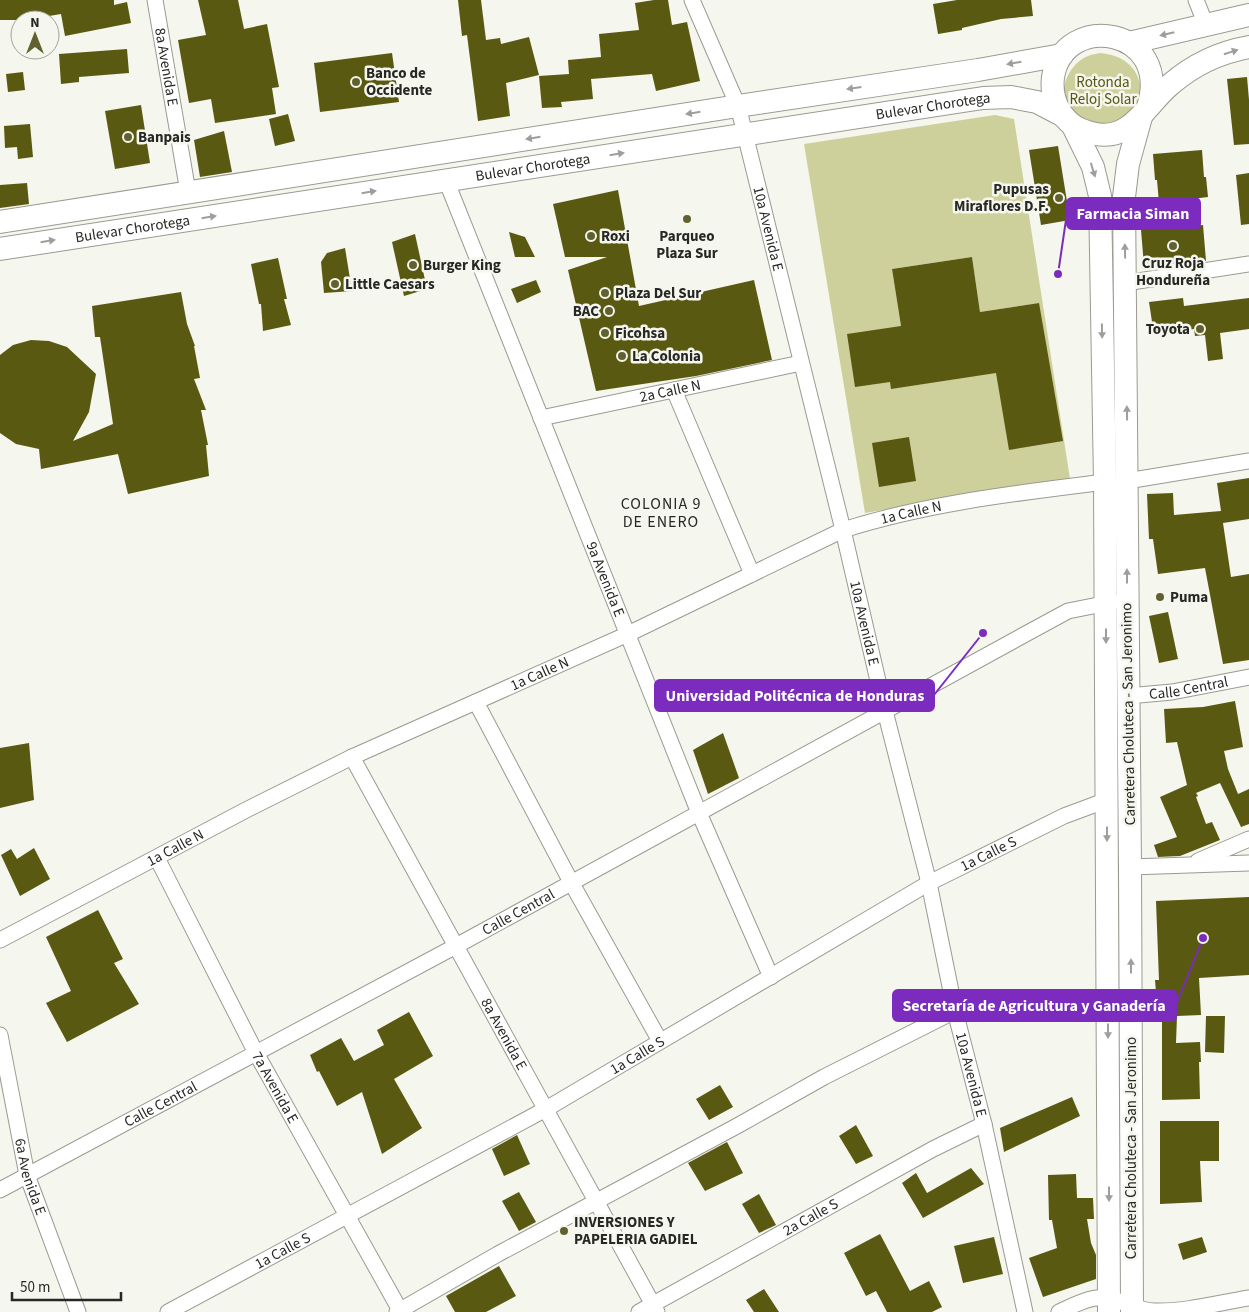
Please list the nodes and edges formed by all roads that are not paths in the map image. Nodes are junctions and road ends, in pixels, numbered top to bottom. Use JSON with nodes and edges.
{"nodes":[{"id":1,"x":156,"y":0,"type":"edge"},
{"id":2,"x":692,"y":0,"type":"edge"},
{"id":3,"x":1196,"y":0,"type":"edge"},
{"id":4,"x":1249,"y":16,"type":"edge"},
{"id":5,"x":1206,"y":25,"type":"junction"},
{"id":6,"x":1129,"y":42,"type":"junction"},
{"id":7,"x":1249,"y":46,"type":"edge"},
{"id":8,"x":1062,"y":55,"type":"junction"},
{"id":9,"x":738,"y":106,"type":"junction"},
{"id":10,"x":1144,"y":112,"type":"junction"},
{"id":11,"x":1067,"y":120,"type":"junction"},
{"id":12,"x":745,"y":134,"type":"junction"},
{"id":13,"x":446,"y":180,"type":"junction"},
{"id":14,"x":188,"y":192,"type":"junction"},
{"id":15,"x":0,"y":222,"type":"edge"},
{"id":16,"x":0,"y":249,"type":"edge"},
{"id":17,"x":1249,"y":264,"type":"edge"},
{"id":18,"x":1125,"y":283,"type":"junction"},
{"id":19,"x":801,"y":363,"type":"junction"},
{"id":20,"x":674,"y":390,"type":"junction"},
{"id":21,"x":541,"y":418,"type":"junction"},
{"id":22,"x":1249,"y":461,"type":"edge"},
{"id":23,"x":1127,"y":481,"type":"junction"},
{"id":24,"x":1105,"y":482,"type":"junction"},
{"id":25,"x":843,"y":530,"type":"junction"},
{"id":26,"x":752,"y":574,"type":"junction"},
{"id":27,"x":1116,"y":602,"type":"junction"},
{"id":28,"x":628,"y":634,"type":"junction"},
{"id":29,"x":1249,"y":677,"type":"edge"},
{"id":30,"x":1128,"y":696,"type":"junction"},
{"id":31,"x":476,"y":702,"type":"junction"},
{"id":32,"x":885,"y":711,"type":"junction"},
{"id":33,"x":352,"y":757,"type":"junction"},
{"id":34,"x":1107,"y":800,"type":"junction"},
{"id":35,"x":699,"y":813,"type":"junction"},
{"id":36,"x":1249,"y":839,"type":"edge"},
{"id":37,"x":157,"y":858,"type":"junction"},
{"id":38,"x":1249,"y":863,"type":"edge"},
{"id":39,"x":1190,"y":864,"type":"junction"},
{"id":40,"x":1130,"y":867,"type":"junction"},
{"id":41,"x":571,"y":882,"type":"junction"},
{"id":42,"x":929,"y":883,"type":"junction"},
{"id":43,"x":0,"y":940,"type":"edge"},
{"id":44,"x":456,"y":946,"type":"junction"},
{"id":45,"x":771,"y":977,"type":"junction"},
{"id":46,"x":955,"y":1011,"type":"junction"},
{"id":47,"x":0,"y":1035,"type":"edge"},
{"id":48,"x":660,"y":1041,"type":"junction"},
{"id":49,"x":256,"y":1053,"type":"junction"},
{"id":50,"x":546,"y":1109,"type":"junction"},
{"id":51,"x":984,"y":1124,"type":"junction"},
{"id":52,"x":27,"y":1175,"type":"junction"},
{"id":53,"x":0,"y":1190,"type":"edge"},
{"id":54,"x":596,"y":1202,"type":"junction"},
{"id":55,"x":348,"y":1216,"type":"junction"},
{"id":56,"x":1249,"y":1298,"type":"edge"},
{"id":57,"x":1109,"y":1305,"type":"edge"},
{"id":58,"x":655,"y":1308,"type":"edge"},
{"id":59,"x":1132,"y":1309,"type":"edge"},
{"id":60,"x":399,"y":1311,"type":"edge"},
{"id":61,"x":78,"y":1312,"type":"edge"},
{"id":62,"x":168,"y":1312,"type":"edge"},
{"id":63,"x":639,"y":1312,"type":"edge"},
{"id":64,"x":1025,"y":1312,"type":"edge"},
{"id":65,"x":1059,"y":1312,"type":"edge"}],
"edges":[{"from":1,"to":14,"type":"street","name":"8a Avenida E"},
{"from":2,"to":9,"type":"street","name":"10a Avenida E"},
{"from":3,"to":5,"type":"street"},
{"from":4,"to":5,"type":"highway"},
{"from":5,"to":6,"type":"highway","one_way":true},
{"from":6,"to":8,"type":"highway"},
{"from":6,"to":10,"type":"highway"},
{"from":10,"to":7,"type":"highway","one_way":true},
{"from":8,"to":9,"type":"highway","name":"Bulevar Chorotega","one_way":true},
{"from":8,"to":11,"type":"highway"},
{"from":9,"to":12,"type":"street","name":"10a Avenida E"},
{"from":9,"to":14,"type":"highway","name":"Bulevar Chorotega","one_way":true},
{"from":10,"to":11,"type":"highway"},
{"from":18,"to":10,"type":"highway","name":"Carretera Choluteca - San Jeronimo","one_way":true},
{"from":11,"to":12,"type":"highway","name":"Bulevar Chorotega"},
{"from":11,"to":24,"type":"highway","name":"Carretera Choluteca - San Jeronimo","one_way":true},
{"from":13,"to":12,"type":"highway","name":"Bulevar Chorotega","one_way":true},
{"from":12,"to":19,"type":"street","name":"10a Avenida E"},
{"from":16,"to":13,"type":"highway","name":"Bulevar Chorotega","one_way":true},
{"from":13,"to":21,"type":"street","name":"9a Avenida E"},
{"from":14,"to":15,"type":"highway","name":"Bulevar Chorotega"},
{"from":17,"to":18,"type":"street"},
{"from":23,"to":18,"type":"highway","name":"Carretera Choluteca - San Jeronimo","one_way":true},
{"from":19,"to":20,"type":"street","name":"2a Calle N"},
{"from":19,"to":25,"type":"street","name":"10a Avenida E"},
{"from":20,"to":21,"type":"street","name":"2a Calle N"},
{"from":20,"to":26,"type":"street"},
{"from":21,"to":28,"type":"street","name":"9a Avenida E"},
{"from":22,"to":23,"type":"street"},
{"from":27,"to":23,"type":"highway","name":"Carretera Choluteca - San Jeronimo","one_way":true},
{"from":24,"to":25,"type":"street","name":"1a Calle N"},
{"from":24,"to":27,"type":"highway","name":"Carretera Choluteca - San Jeronimo"},
{"from":25,"to":26,"type":"street","name":"1a Calle N"},
{"from":25,"to":32,"type":"street","name":"10a Avenida E"},
{"from":26,"to":28,"type":"street","name":"1a Calle N"},
{"from":27,"to":30,"type":"highway","name":"Carretera Choluteca - San Jeronimo"},
{"from":27,"to":32,"type":"street","name":"Calle Central"},
{"from":27,"to":34,"type":"highway","name":"Carretera Choluteca - San Jeronimo","one_way":true},
{"from":28,"to":31,"type":"street","name":"1a Calle N"},
{"from":28,"to":35,"type":"street","name":"9a Avenida E"},
{"from":29,"to":30,"type":"street","name":"Calle Central"},
{"from":30,"to":40,"type":"highway","name":"Carretera Choluteca - San Jeronimo"},
{"from":31,"to":33,"type":"street","name":"1a Calle N"},
{"from":31,"to":41,"type":"street"},
{"from":32,"to":35,"type":"street","name":"Calle Central"},
{"from":32,"to":42,"type":"street","name":"10a Avenida E"},
{"from":33,"to":37,"type":"street","name":"1a Calle N"},
{"from":33,"to":44,"type":"street","name":"8a Avenida E"},
{"from":34,"to":42,"type":"street","name":"1a Calle S"},
{"from":34,"to":57,"type":"highway","name":"Carretera Choluteca - San Jeronimo","one_way":true},
{"from":35,"to":41,"type":"street","name":"Calle Central"},
{"from":35,"to":45,"type":"street","name":"9a Avenida E"},
{"from":36,"to":39,"type":"street"},
{"from":37,"to":43,"type":"street","name":"1a Calle N"},
{"from":37,"to":49,"type":"street","name":"7a Avenida E"},
{"from":38,"to":39,"type":"street"},
{"from":39,"to":40,"type":"street"},
{"from":59,"to":40,"type":"highway","name":"Carretera Choluteca - San Jeronimo","one_way":true},
{"from":41,"to":44,"type":"street","name":"Calle Central"},
{"from":41,"to":48,"type":"street"},
{"from":42,"to":45,"type":"street","name":"1a Calle S"},
{"from":42,"to":46,"type":"street","name":"10a Avenida E"},
{"from":44,"to":49,"type":"street","name":"Calle Central"},
{"from":44,"to":50,"type":"street","name":"8a Avenida E"},
{"from":45,"to":48,"type":"street","name":"1a Calle S"},
{"from":46,"to":51,"type":"street","name":"10a Avenida E"},
{"from":46,"to":54,"type":"street"},
{"from":47,"to":52,"type":"street","name":"6a Avenida E"},
{"from":48,"to":50,"type":"street","name":"1a Calle S"},
{"from":49,"to":52,"type":"street","name":"Calle Central"},
{"from":49,"to":55,"type":"street","name":"7a Avenida E"},
{"from":50,"to":54,"type":"street","name":"8a Avenida E"},
{"from":50,"to":55,"type":"street","name":"1a Calle S"},
{"from":51,"to":58,"type":"street","name":"2a Calle S"},
{"from":51,"to":64,"type":"street","name":"10a Avenida E"},
{"from":52,"to":53,"type":"street","name":"Calle Central"},
{"from":52,"to":61,"type":"street","name":"6a Avenida E"},
{"from":54,"to":58,"type":"street","name":"8a Avenida E"},
{"from":54,"to":60,"type":"street"},
{"from":55,"to":60,"type":"street","name":"7a Avenida E"},
{"from":55,"to":62,"type":"street","name":"1a Calle S"},
{"from":56,"to":59,"type":"street"},
{"from":57,"to":59,"type":"street"},
{"from":57,"to":65,"type":"street"},
{"from":58,"to":63,"type":"street","name":"2a Calle S"}]}
